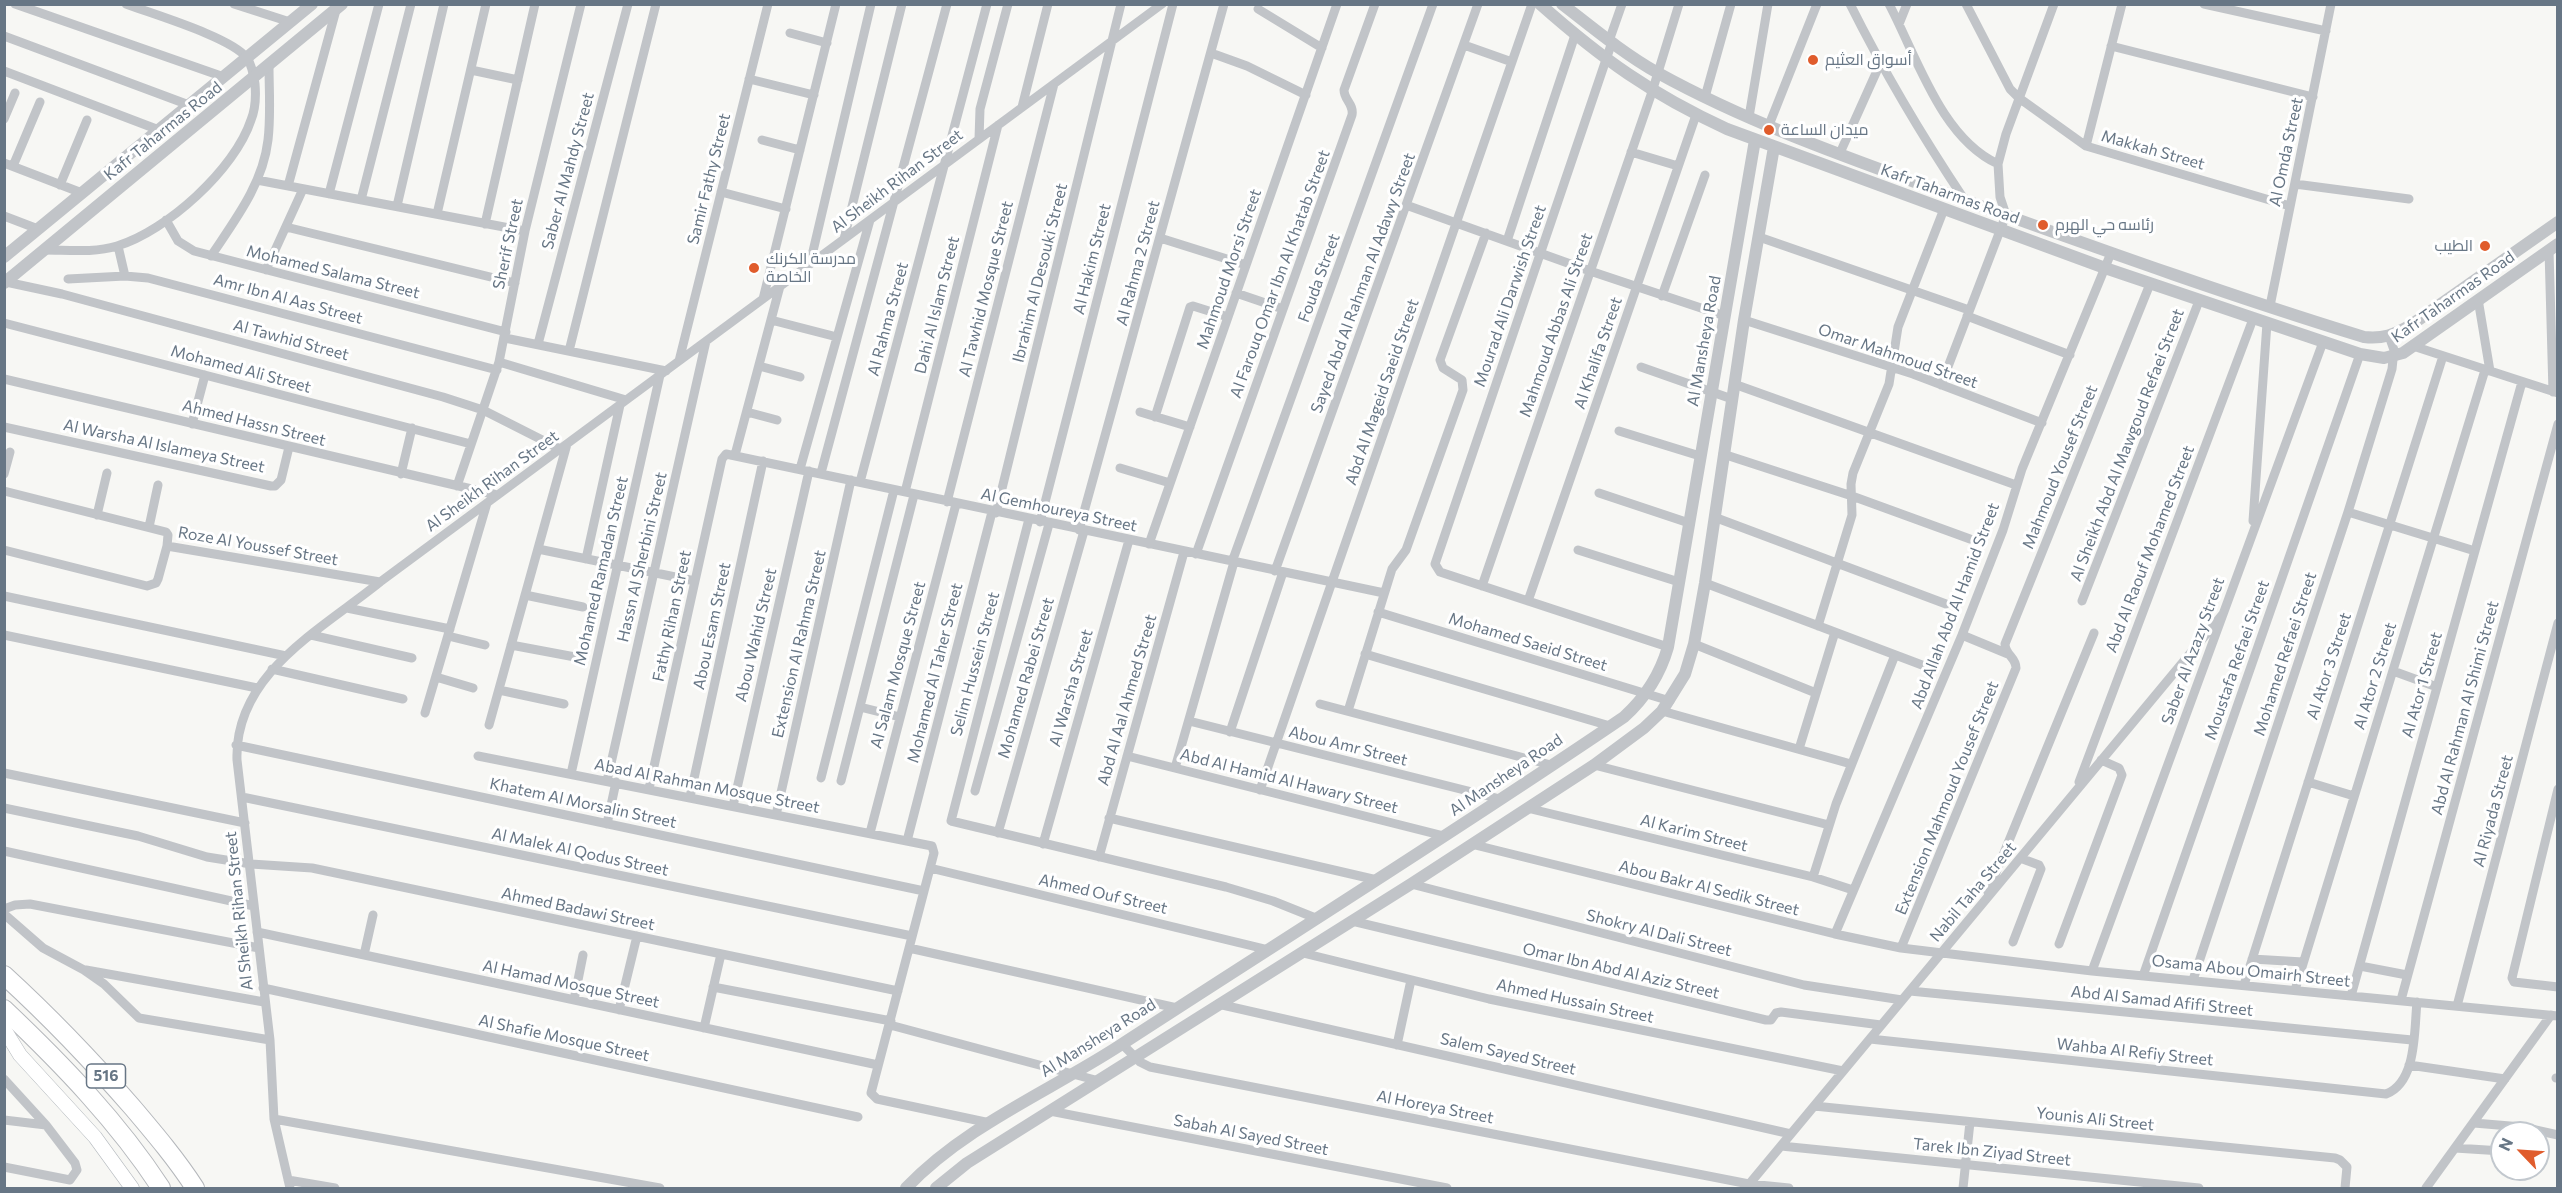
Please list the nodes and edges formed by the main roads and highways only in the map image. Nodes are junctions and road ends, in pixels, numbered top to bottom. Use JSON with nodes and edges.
{"nodes":[{"id":1,"x":4,"y":975,"type":"edge"},
{"id":2,"x":4,"y":1010,"type":"edge"},
{"id":3,"x":4,"y":1029,"type":"edge"},
{"id":4,"x":132,"y":1188,"type":"edge"},
{"id":5,"x":161,"y":1188,"type":"edge"},
{"id":6,"x":195,"y":1188,"type":"edge"}],
"edges":[{"from":1,"to":6,"type":"highway","number":"516"},
{"from":2,"to":5,"type":"highway","number":"516"},
{"from":3,"to":4,"type":"main road"}]}
